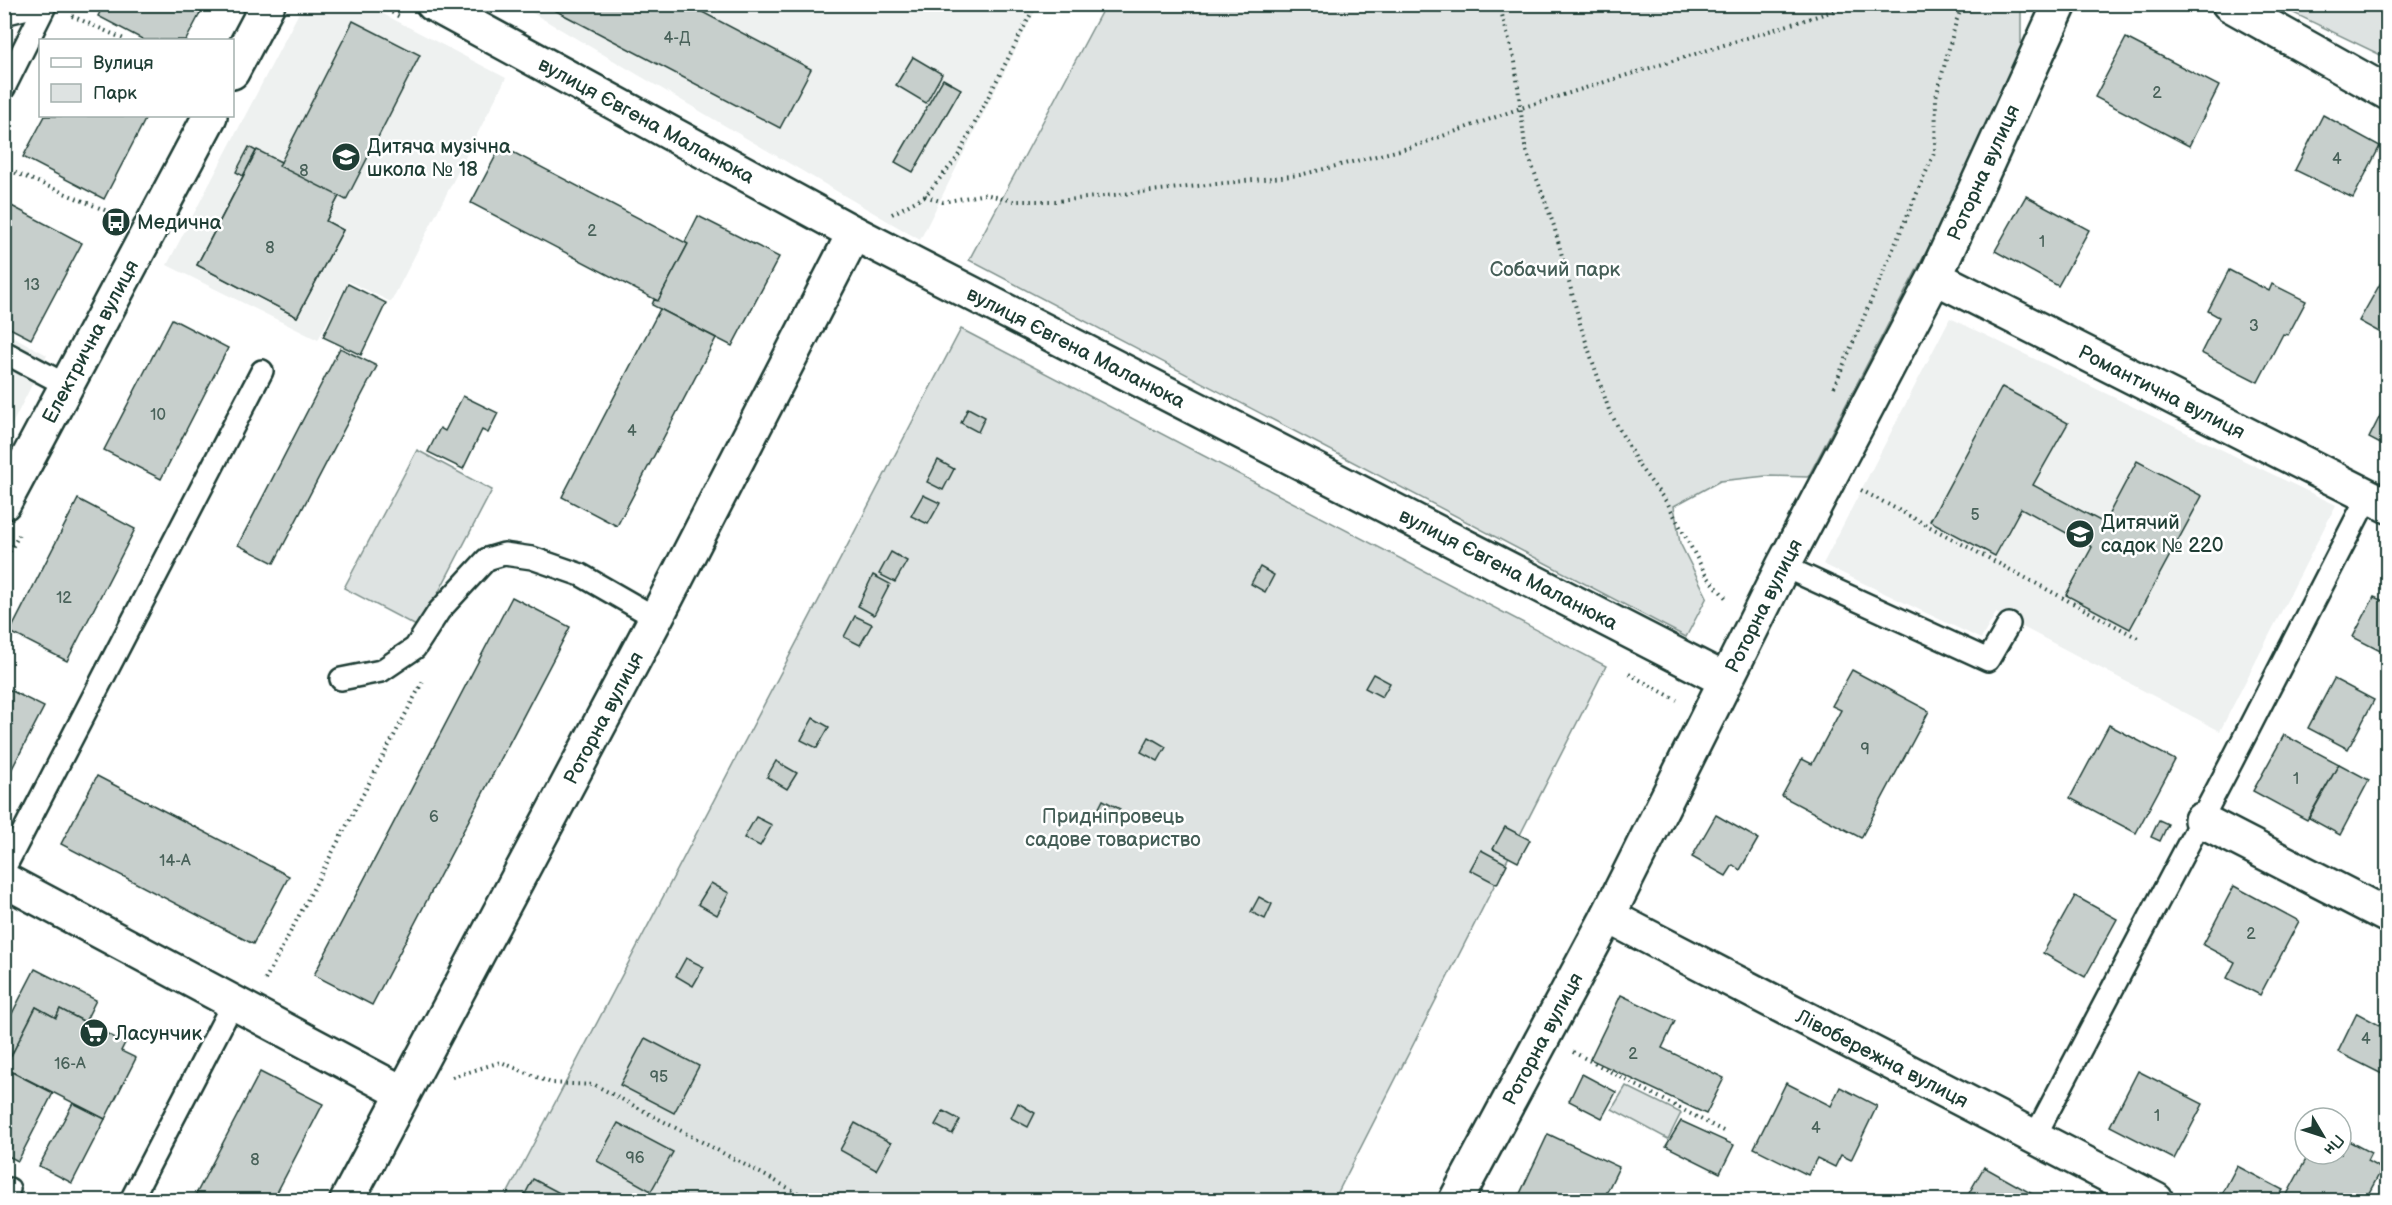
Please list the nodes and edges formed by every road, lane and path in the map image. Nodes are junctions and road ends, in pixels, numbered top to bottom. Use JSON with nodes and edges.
{"nodes":[{"id":1,"x":44,"y":4,"type":"edge"},
{"id":2,"x":268,"y":4,"type":"edge"},
{"id":3,"x":433,"y":4,"type":"edge"},
{"id":4,"x":1036,"y":4,"type":"edge"},
{"id":5,"x":1499,"y":4,"type":"edge"},
{"id":6,"x":1856,"y":4,"type":"edge"},
{"id":7,"x":1964,"y":4,"type":"edge"},
{"id":8,"x":2060,"y":4,"type":"edge"},
{"id":9,"x":2229,"y":4,"type":"edge"},
{"id":10,"x":4,"y":14,"type":"edge"},
{"id":11,"x":68,"y":14,"type":"dead end"},
{"id":12,"x":124,"y":39,"type":"edge"},
{"id":13,"x":234,"y":68,"type":"edge"},
{"id":14,"x":4,"y":88,"type":"edge"},
{"id":15,"x":2388,"y":93,"type":"edge"},
{"id":16,"x":1521,"y":108,"type":"junction"},
{"id":17,"x":209,"y":117,"type":"edge"},
{"id":18,"x":4,"y":168,"type":"edge"},
{"id":19,"x":925,"y":196,"type":"junction"},
{"id":20,"x":150,"y":229,"type":"junction"},
{"id":21,"x":854,"y":233,"type":"junction"},
{"id":22,"x":1935,"y":277,"type":"junction"},
{"id":23,"x":4,"y":352,"type":"edge"},
{"id":24,"x":262,"y":371,"type":"dead end"},
{"id":25,"x":66,"y":385,"type":"junction"},
{"id":26,"x":1832,"y":393,"type":"dead end"},
{"id":27,"x":1857,"y":488,"type":"dead end"},
{"id":28,"x":2378,"y":501,"type":"edge"},
{"id":29,"x":4,"y":503,"type":"edge"},
{"id":30,"x":1783,"y":566,"type":"junction"},
{"id":31,"x":656,"y":618,"type":"junction"},
{"id":32,"x":2009,"y":624,"type":"dead end"},
{"id":33,"x":1752,"y":628,"type":"junction"},
{"id":34,"x":2138,"y":638,"type":"dead end"},
{"id":35,"x":426,"y":675,"type":"dead end"},
{"id":36,"x":341,"y":679,"type":"dead end"},
{"id":37,"x":1725,"y":680,"type":"junction"},
{"id":38,"x":2201,"y":820,"type":"junction"},
{"id":39,"x":4,"y":869,"type":"edge"},
{"id":40,"x":4,"y":880,"type":"edge"},
{"id":41,"x":1608,"y":916,"type":"junction"},
{"id":42,"x":2388,"y":916,"type":"edge"},
{"id":43,"x":242,"y":1005,"type":"junction"},
{"id":44,"x":1570,"y":1050,"type":"dead end"},
{"id":45,"x":501,"y":1062,"type":"dead end"},
{"id":46,"x":403,"y":1093,"type":"junction"},
{"id":47,"x":1727,"y":1133,"type":"dead end"},
{"id":48,"x":2034,"y":1138,"type":"junction"},
{"id":49,"x":132,"y":1200,"type":"edge"},
{"id":50,"x":347,"y":1200,"type":"edge"},
{"id":51,"x":811,"y":1200,"type":"edge"},
{"id":52,"x":1456,"y":1200,"type":"edge"},
{"id":53,"x":2156,"y":1200,"type":"edge"}],
"edges":[{"from":1,"to":10,"type":"lane"},
{"from":1,"to":14,"type":"lane"},
{"from":2,"to":13,"type":"street"},
{"from":3,"to":21,"type":"street","name":"вулиця Євгена Маланюка"},
{"from":4,"to":19,"type":"path"},
{"from":5,"to":16,"type":"path"},
{"from":6,"to":16,"type":"path"},
{"from":7,"to":26,"type":"path"},
{"from":8,"to":22,"type":"street","name":"Роторна вулиця"},
{"from":9,"to":15,"type":"street"},
{"from":11,"to":12,"type":"path"},
{"from":16,"to":19,"type":"path"},
{"from":16,"to":33,"type":"path"},
{"from":17,"to":20,"type":"street","name":"Електрична вулиця"},
{"from":18,"to":20,"type":"path"},
{"from":19,"to":21,"type":"path"},
{"from":20,"to":25,"type":"street","name":"Електрична вулиця"},
{"from":21,"to":31,"type":"street","name":"Роторна вулиця"},
{"from":21,"to":37,"type":"street","name":"вулиця Євгена Маланюка"},
{"from":22,"to":28,"type":"street","name":"Романтична вулиця"},
{"from":22,"to":30,"type":"street","name":"Роторна вулиця"},
{"from":23,"to":25,"type":"lane"},
{"from":24,"to":39,"type":"lane"},
{"from":25,"to":29,"type":"street","name":"Електрична вулиця"},
{"from":27,"to":34,"type":"path"},
{"from":28,"to":38,"type":"lane"},
{"from":30,"to":32,"type":"lane"},
{"from":30,"to":33,"type":"street","name":"Роторна вулиця"},
{"from":31,"to":36,"type":"lane"},
{"from":31,"to":46,"type":"street","name":"Роторна вулиця"},
{"from":33,"to":37,"type":"street","name":"Роторна вулиця"},
{"from":35,"to":43,"type":"path"},
{"from":37,"to":41,"type":"street","name":"Роторна вулиця"},
{"from":38,"to":42,"type":"street"},
{"from":38,"to":48,"type":"lane"},
{"from":40,"to":43,"type":"street"},
{"from":41,"to":48,"type":"street","name":"Лівобережна вулиця"},
{"from":41,"to":52,"type":"street","name":"Роторна вулиця"},
{"from":43,"to":46,"type":"street"},
{"from":43,"to":49,"type":"lane"},
{"from":44,"to":47,"type":"path"},
{"from":45,"to":51,"type":"path"},
{"from":46,"to":50,"type":"street","name":"Роторна вулиця"},
{"from":48,"to":53,"type":"street","name":"Лівобережна вулиця"}]}
